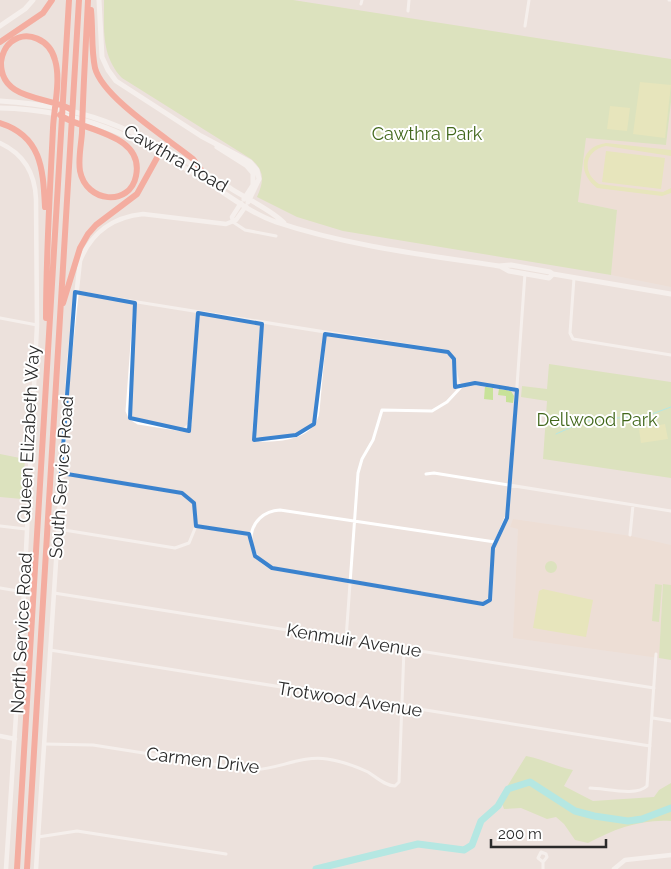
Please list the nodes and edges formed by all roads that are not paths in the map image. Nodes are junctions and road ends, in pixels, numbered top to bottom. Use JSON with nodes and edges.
{"nodes":[{"id":1,"x":33,"y":0,"type":"edge"},
{"id":2,"x":52,"y":0,"type":"edge"},
{"id":3,"x":69,"y":0,"type":"edge"},
{"id":4,"x":80,"y":0,"type":"edge"},
{"id":5,"x":89,"y":0,"type":"edge"},
{"id":6,"x":99,"y":0,"type":"edge"},
{"id":7,"x":410,"y":0,"type":"edge"},
{"id":8,"x":529,"y":0,"type":"edge"},
{"id":9,"x":408,"y":11,"type":"dead end"},
{"id":10,"x":0,"y":26,"type":"edge"},
{"id":11,"x":526,"y":26,"type":"dead end"},
{"id":12,"x":0,"y":42,"type":"edge"},
{"id":13,"x":0,"y":101,"type":"edge"},
{"id":14,"x":44,"y":106,"type":"junction"},
{"id":15,"x":0,"y":108,"type":"edge"},
{"id":16,"x":72,"y":110,"type":"joint"},
{"id":17,"x":57,"y":114,"type":"joint"},
{"id":18,"x":92,"y":122,"type":"junction"},
{"id":19,"x":0,"y":124,"type":"edge"},
{"id":20,"x":0,"y":143,"type":"edge"},
{"id":21,"x":162,"y":150,"type":"junction"},
{"id":22,"x":202,"y":171,"type":"junction"},
{"id":23,"x":247,"y":199,"type":"junction"},
{"id":24,"x":243,"y":205,"type":"junction"},
{"id":25,"x":233,"y":221,"type":"junction"},
{"id":26,"x":284,"y":223,"type":"junction"},
{"id":27,"x":276,"y":236,"type":"dead end"},
{"id":28,"x":47,"y":237,"type":"junction"},
{"id":29,"x":499,"y":266,"type":"junction"},
{"id":30,"x":526,"y":267,"type":"junction"},
{"id":31,"x":525,"y":274,"type":"junction"},
{"id":32,"x":553,"y":274,"type":"junction"},
{"id":33,"x":574,"y":278,"type":"junction"},
{"id":34,"x":75,"y":292,"type":"junction"},
{"id":35,"x":671,"y":294,"type":"edge"},
{"id":36,"x":135,"y":303,"type":"junction"},
{"id":37,"x":61,"y":306,"type":"junction"},
{"id":38,"x":198,"y":313,"type":"junction"},
{"id":39,"x":0,"y":318,"type":"edge"},
{"id":40,"x":262,"y":324,"type":"junction"},
{"id":41,"x":37,"y":325,"type":"junction"},
{"id":42,"x":325,"y":334,"type":"junction"},
{"id":43,"x":671,"y":355,"type":"edge"},
{"id":44,"x":47,"y":363,"type":"junction"},
{"id":45,"x":461,"y":387,"type":"junction"},
{"id":46,"x":517,"y":390,"type":"junction"},
{"id":47,"x":61,"y":473,"type":"junction"},
{"id":48,"x":426,"y":474,"type":"dead end"},
{"id":49,"x":510,"y":486,"type":"junction"},
{"id":50,"x":633,"y":505,"type":"junction"},
{"id":51,"x":671,"y":511,"type":"edge"},
{"id":52,"x":353,"y":520,"type":"junction"},
{"id":53,"x":0,"y":526,"type":"edge"},
{"id":54,"x":196,"y":526,"type":"junction"},
{"id":55,"x":26,"y":529,"type":"junction"},
{"id":56,"x":58,"y":529,"type":"junction"},
{"id":57,"x":249,"y":534,"type":"junction"},
{"id":58,"x":630,"y":535,"type":"dead end"},
{"id":59,"x":495,"y":542,"type":"junction"},
{"id":60,"x":349,"y":582,"type":"junction"},
{"id":61,"x":0,"y":588,"type":"edge"},
{"id":62,"x":24,"y":592,"type":"junction"},
{"id":63,"x":53,"y":593,"type":"junction"},
{"id":64,"x":346,"y":639,"type":"junction"},
{"id":65,"x":404,"y":648,"type":"junction"},
{"id":66,"x":50,"y":650,"type":"junction"},
{"id":67,"x":656,"y":654,"type":"dead end"},
{"id":68,"x":654,"y":688,"type":"junction"},
{"id":69,"x":401,"y":707,"type":"junction"},
{"id":70,"x":653,"y":718,"type":"junction"},
{"id":71,"x":671,"y":721,"type":"edge"},
{"id":72,"x":0,"y":736,"type":"edge"},
{"id":73,"x":15,"y":739,"type":"junction"},
{"id":74,"x":44,"y":744,"type":"junction"},
{"id":75,"x":650,"y":746,"type":"junction"},
{"id":76,"x":590,"y":788,"type":"dead end"},
{"id":77,"x":38,"y":837,"type":"junction"},
{"id":78,"x":226,"y":854,"type":"dead end"},
{"id":79,"x":671,"y":855,"type":"edge"},
{"id":80,"x":543,"y":862,"type":"dead end"},
{"id":81,"x":6,"y":869,"type":"edge"},
{"id":82,"x":17,"y":869,"type":"edge"},
{"id":83,"x":27,"y":869,"type":"edge"},
{"id":84,"x":36,"y":869,"type":"edge"},
{"id":85,"x":543,"y":869,"type":"edge"},
{"id":86,"x":614,"y":869,"type":"edge"}],
"edges":[{"from":1,"to":10,"type":"main road"},
{"from":2,"to":12,"type":"highway"},
{"from":3,"to":44,"type":"highway","name":"Queen Elizabeth Way"},
{"from":4,"to":37,"type":"highway","name":"Queen Elizabeth Way"},
{"from":5,"to":18,"type":"highway"},
{"from":5,"to":22,"type":"highway"},
{"from":6,"to":23,"type":"main road"},
{"from":7,"to":9,"type":"street"},
{"from":8,"to":11,"type":"street"},
{"from":13,"to":14,"type":"main road"},
{"from":14,"to":15,"type":"main road"},
{"from":14,"to":16,"type":"highway"},
{"from":14,"to":17,"type":"main road"},
{"from":14,"to":28,"type":"highway"},
{"from":16,"to":18,"type":"main road","name":"Cawthra Road"},
{"from":17,"to":18,"type":"highway"},
{"from":18,"to":21,"type":"main road","name":"Cawthra Road"},
{"from":19,"to":28,"type":"highway"},
{"from":20,"to":41,"type":"street","name":"North Service Road"},
{"from":21,"to":22,"type":"main road","name":"Cawthra Road"},
{"from":21,"to":24,"type":"main road","name":"Cawthra Road"},
{"from":21,"to":37,"type":"highway"},
{"from":22,"to":23,"type":"main road","name":"Cawthra Road"},
{"from":23,"to":24,"type":"main road"},
{"from":23,"to":26,"type":"main road","name":"Cawthra Road"},
{"from":24,"to":25,"type":"street"},
{"from":24,"to":26,"type":"main road","name":"Cawthra Road"},
{"from":25,"to":27,"type":"street"},
{"from":25,"to":34,"type":"street","name":"South Service Road"},
{"from":26,"to":29,"type":"main road","name":"Cawthra Road"},
{"from":28,"to":44,"type":"highway"},
{"from":29,"to":30,"type":"main road","name":"Cawthra Road"},
{"from":29,"to":31,"type":"main road","name":"Cawthra Road"},
{"from":30,"to":31,"type":"street"},
{"from":30,"to":32,"type":"main road","name":"Cawthra Road"},
{"from":31,"to":32,"type":"main road","name":"Cawthra Road"},
{"from":31,"to":46,"type":"street"},
{"from":32,"to":33,"type":"main road","name":"Cawthra Road"},
{"from":33,"to":35,"type":"main road","name":"Cawthra Road"},
{"from":33,"to":43,"type":"street"},
{"from":34,"to":36,"type":"street"},
{"from":34,"to":47,"type":"street","name":"South Service Road"},
{"from":36,"to":38,"type":"street"},
{"from":36,"to":38,"type":"street"},
{"from":37,"to":83,"type":"highway","name":"Queen Elizabeth Way"},
{"from":38,"to":40,"type":"street"},
{"from":39,"to":41,"type":"street"},
{"from":40,"to":42,"type":"street"},
{"from":40,"to":42,"type":"street"},
{"from":41,"to":55,"type":"street","name":"North Service Road"},
{"from":42,"to":45,"type":"street"},
{"from":44,"to":82,"type":"highway","name":"Queen Elizabeth Way"},
{"from":45,"to":46,"type":"street"},
{"from":45,"to":52,"type":"street"},
{"from":46,"to":49,"type":"street"},
{"from":47,"to":54,"type":"street"},
{"from":47,"to":56,"type":"street","name":"South Service Road"},
{"from":48,"to":49,"type":"street"},
{"from":49,"to":50,"type":"street"},
{"from":49,"to":59,"type":"street"},
{"from":50,"to":51,"type":"street"},
{"from":50,"to":58,"type":"street"},
{"from":52,"to":57,"type":"street"},
{"from":52,"to":59,"type":"street"},
{"from":52,"to":60,"type":"street"},
{"from":53,"to":55,"type":"street"},
{"from":54,"to":56,"type":"street"},
{"from":54,"to":57,"type":"street"},
{"from":55,"to":62,"type":"street","name":"North Service Road"},
{"from":56,"to":63,"type":"street","name":"South Service Road"},
{"from":57,"to":60,"type":"street"},
{"from":59,"to":60,"type":"street"},
{"from":60,"to":64,"type":"street"},
{"from":61,"to":62,"type":"street"},
{"from":62,"to":73,"type":"street","name":"North Service Road"},
{"from":63,"to":64,"type":"street","name":"Kenmuir Avenue"},
{"from":63,"to":66,"type":"street","name":"South Service Road"},
{"from":64,"to":65,"type":"street","name":"Kenmuir Avenue"},
{"from":65,"to":68,"type":"street","name":"Kenmuir Avenue"},
{"from":65,"to":69,"type":"street","name":"Carmen Drive"},
{"from":66,"to":69,"type":"street","name":"Trotwood Avenue"},
{"from":66,"to":74,"type":"street","name":"South Service Road"},
{"from":67,"to":68,"type":"street"},
{"from":68,"to":70,"type":"street"},
{"from":69,"to":74,"type":"street","name":"Carmen Drive"},
{"from":69,"to":75,"type":"street","name":"Trotwood Avenue"},
{"from":70,"to":71,"type":"street"},
{"from":70,"to":75,"type":"street"},
{"from":72,"to":73,"type":"street"},
{"from":73,"to":81,"type":"street","name":"North Service Road"},
{"from":74,"to":77,"type":"street","name":"South Service Road"},
{"from":75,"to":76,"type":"street"},
{"from":77,"to":78,"type":"street"},
{"from":77,"to":84,"type":"street","name":"South Service Road"},
{"from":79,"to":86,"type":"street"},
{"from":80,"to":85,"type":"street"}]}
